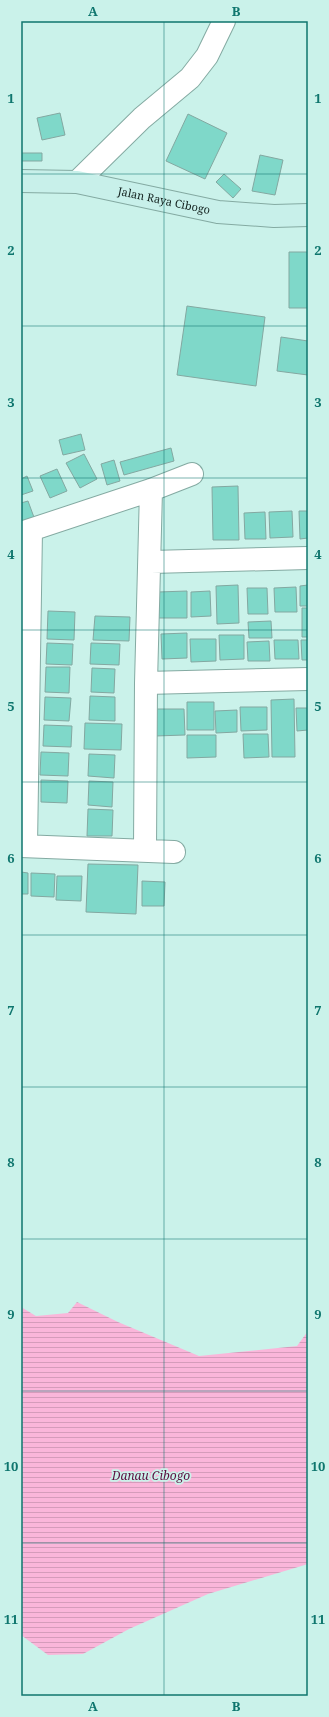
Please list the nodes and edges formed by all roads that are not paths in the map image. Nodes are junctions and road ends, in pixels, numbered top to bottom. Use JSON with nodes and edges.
{"nodes":[{"id":1,"x":224,"y":21,"type":"edge"},
{"id":2,"x":21,"y":181,"type":"edge"},
{"id":3,"x":77,"y":182,"type":"junction"},
{"id":4,"x":308,"y":215,"type":"edge"},
{"id":5,"x":192,"y":474,"type":"dead end"},
{"id":6,"x":151,"y":490,"type":"junction"},
{"id":7,"x":26,"y":531,"type":"edge"},
{"id":8,"x":308,"y":558,"type":"edge"},
{"id":9,"x":151,"y":562,"type":"junction"},
{"id":10,"x":308,"y":679,"type":"edge"},
{"id":11,"x":146,"y":683,"type":"junction"},
{"id":12,"x":23,"y":846,"type":"edge"},
{"id":13,"x":145,"y":850,"type":"junction"},
{"id":14,"x":174,"y":852,"type":"dead end"}],
"edges":[{"from":1,"to":3,"type":"street"},
{"from":2,"to":3,"type":"street","name":"Jalan Raya Cibogo"},
{"from":3,"to":4,"type":"street","name":"Jalan Raya Cibogo"},
{"from":5,"to":6,"type":"street"},
{"from":6,"to":7,"type":"street"},
{"from":6,"to":9,"type":"street"},
{"from":7,"to":12,"type":"street"},
{"from":8,"to":9,"type":"street"},
{"from":9,"to":11,"type":"street"},
{"from":10,"to":11,"type":"street"},
{"from":11,"to":13,"type":"street"},
{"from":12,"to":13,"type":"street"},
{"from":13,"to":14,"type":"street"}]}
